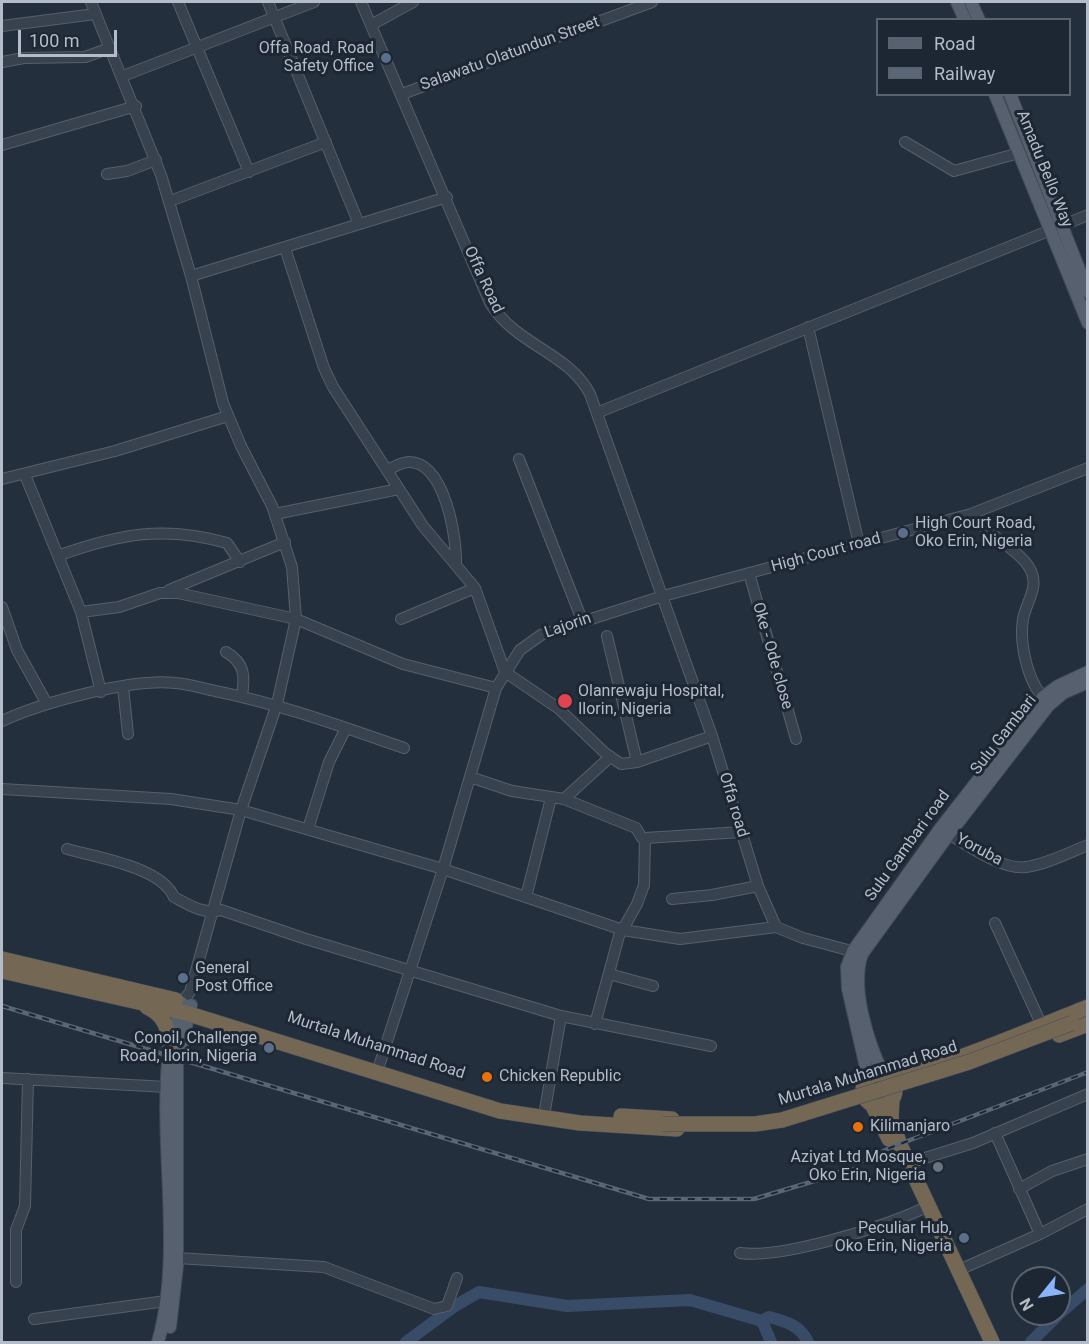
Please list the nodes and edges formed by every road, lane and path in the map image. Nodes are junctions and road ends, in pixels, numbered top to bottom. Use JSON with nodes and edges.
{"nodes":[{"id":1,"x":91,"y":2,"type":"edge"},
{"id":2,"x":178,"y":2,"type":"edge"},
{"id":3,"x":268,"y":2,"type":"edge"},
{"id":4,"x":314,"y":2,"type":"edge"},
{"id":5,"x":362,"y":2,"type":"edge"},
{"id":6,"x":413,"y":2,"type":"edge"},
{"id":7,"x":652,"y":2,"type":"edge"},
{"id":8,"x":957,"y":2,"type":"edge"},
{"id":9,"x":971,"y":2,"type":"edge"},
{"id":10,"x":95,"y":14,"type":"junction"},
{"id":11,"x":274,"y":16,"type":"junction"},
{"id":12,"x":964,"y":18,"type":"edge"},
{"id":13,"x":978,"y":18,"type":"edge"},
{"id":14,"x":372,"y":25,"type":"junction"},
{"id":15,"x":2,"y":26,"type":"edge"},
{"id":16,"x":198,"y":46,"type":"junction"},
{"id":17,"x":110,"y":48,"type":"junction"},
{"id":18,"x":2,"y":62,"type":"edge"},
{"id":19,"x":123,"y":76,"type":"junction"},
{"id":20,"x":402,"y":94,"type":"junction"},
{"id":21,"x":996,"y":96,"type":"edge"},
{"id":22,"x":1011,"y":96,"type":"edge"},
{"id":23,"x":136,"y":106,"type":"junction"},
{"id":24,"x":326,"y":142,"type":"junction"},
{"id":25,"x":906,"y":142,"type":"dead end"},
{"id":26,"x":2,"y":145,"type":"edge"},
{"id":27,"x":1019,"y":153,"type":"junction"},
{"id":28,"x":156,"y":160,"type":"junction"},
{"id":29,"x":249,"y":172,"type":"junction"},
{"id":30,"x":106,"y":174,"type":"dead end"},
{"id":31,"x":447,"y":197,"type":"junction"},
{"id":32,"x":170,"y":201,"type":"junction"},
{"id":33,"x":1088,"y":214,"type":"edge"},
{"id":34,"x":359,"y":224,"type":"junction"},
{"id":35,"x":1058,"y":228,"type":"junction"},
{"id":36,"x":285,"y":248,"type":"junction"},
{"id":37,"x":191,"y":276,"type":"junction"},
{"id":38,"x":1088,"y":292,"type":"edge"},
{"id":39,"x":1088,"y":323,"type":"edge"},
{"id":40,"x":808,"y":327,"type":"junction"},
{"id":41,"x":598,"y":412,"type":"junction"},
{"id":42,"x":228,"y":416,"type":"junction"},
{"id":43,"x":519,"y":459,"type":"dead end"},
{"id":44,"x":1088,"y":468,"type":"edge"},
{"id":45,"x":387,"y":470,"type":"junction"},
{"id":46,"x":26,"y":475,"type":"junction"},
{"id":47,"x":2,"y":479,"type":"edge"},
{"id":48,"x":399,"y":489,"type":"junction"},
{"id":49,"x":275,"y":514,"type":"junction"},
{"id":50,"x":971,"y":514,"type":"junction"},
{"id":51,"x":285,"y":542,"type":"junction"},
{"id":52,"x":860,"y":544,"type":"junction"},
{"id":53,"x":60,"y":555,"type":"junction"},
{"id":54,"x":240,"y":562,"type":"junction"},
{"id":55,"x":456,"y":565,"type":"junction"},
{"id":56,"x":749,"y":573,"type":"junction"},
{"id":57,"x":475,"y":588,"type":"junction"},
{"id":58,"x":160,"y":593,"type":"junction"},
{"id":59,"x":663,"y":596,"type":"junction"},
{"id":60,"x":2,"y":607,"type":"edge"},
{"id":61,"x":81,"y":612,"type":"junction"},
{"id":62,"x":296,"y":619,"type":"junction"},
{"id":63,"x":401,"y":619,"type":"dead end"},
{"id":64,"x":582,"y":620,"type":"junction"},
{"id":65,"x":607,"y":636,"type":"dead end"},
{"id":66,"x":226,"y":652,"type":"dead end"},
{"id":67,"x":505,"y":672,"type":"junction"},
{"id":68,"x":1088,"y":672,"type":"edge"},
{"id":69,"x":1088,"y":682,"type":"edge"},
{"id":70,"x":123,"y":687,"type":"junction"},
{"id":71,"x":496,"y":688,"type":"junction"},
{"id":72,"x":101,"y":692,"type":"junction"},
{"id":73,"x":242,"y":696,"type":"junction"},
{"id":74,"x":1046,"y":700,"type":"junction"},
{"id":75,"x":47,"y":704,"type":"junction"},
{"id":76,"x":277,"y":704,"type":"junction"},
{"id":77,"x":2,"y":721,"type":"edge"},
{"id":78,"x":346,"y":728,"type":"junction"},
{"id":79,"x":128,"y":734,"type":"dead end"},
{"id":80,"x":712,"y":736,"type":"junction"},
{"id":81,"x":796,"y":739,"type":"dead end"},
{"id":82,"x":404,"y":748,"type":"dead end"},
{"id":83,"x":610,"y":757,"type":"junction"},
{"id":84,"x":637,"y":762,"type":"junction"},
{"id":85,"x":470,"y":777,"type":"junction"},
{"id":86,"x":2,"y":789,"type":"edge"},
{"id":87,"x":551,"y":798,"type":"junction"},
{"id":88,"x":564,"y":799,"type":"junction"},
{"id":89,"x":241,"y":810,"type":"junction"},
{"id":90,"x":308,"y":830,"type":"junction"},
{"id":91,"x":944,"y":831,"type":"junction"},
{"id":92,"x":742,"y":832,"type":"junction"},
{"id":93,"x":645,"y":838,"type":"junction"},
{"id":94,"x":1088,"y":845,"type":"edge"},
{"id":95,"x":67,"y":849,"type":"dead end"},
{"id":96,"x":443,"y":869,"type":"junction"},
{"id":97,"x":758,"y":886,"type":"junction"},
{"id":98,"x":526,"y":897,"type":"junction"},
{"id":99,"x":672,"y":899,"type":"dead end"},
{"id":100,"x":212,"y":913,"type":"junction"},
{"id":101,"x":995,"y":923,"type":"dead end"},
{"id":102,"x":776,"y":927,"type":"junction"},
{"id":103,"x":623,"y":930,"type":"junction"},
{"id":104,"x":857,"y":953,"type":"junction"},
{"id":105,"x":2,"y":959,"type":"edge"},
{"id":106,"x":410,"y":970,"type":"junction"},
{"id":107,"x":2,"y":971,"type":"edge"},
{"id":108,"x":609,"y":974,"type":"junction"},
{"id":109,"x":653,"y":986,"type":"dead end"},
{"id":110,"x":133,"y":1000,"type":"junction"},
{"id":111,"x":186,"y":1005,"type":"junction"},
{"id":112,"x":1088,"y":1006,"type":"edge"},
{"id":113,"x":1088,"y":1013,"type":"edge"},
{"id":114,"x":561,"y":1016,"type":"junction"},
{"id":115,"x":1088,"y":1017,"type":"edge"},
{"id":116,"x":1077,"y":1022,"type":"edge"},
{"id":117,"x":595,"y":1024,"type":"junction"},
{"id":118,"x":1042,"y":1026,"type":"junction"},
{"id":119,"x":711,"y":1046,"type":"dead end"},
{"id":120,"x":170,"y":1050,"type":"junction"},
{"id":121,"x":379,"y":1066,"type":"junction"},
{"id":122,"x":884,"y":1075,"type":"junction"},
{"id":123,"x":2,"y":1078,"type":"edge"},
{"id":124,"x":28,"y":1078,"type":"junction"},
{"id":125,"x":167,"y":1087,"type":"junction"},
{"id":126,"x":867,"y":1094,"type":"junction"},
{"id":127,"x":1088,"y":1094,"type":"edge"},
{"id":128,"x":893,"y":1097,"type":"junction"},
{"id":129,"x":545,"y":1110,"type":"junction"},
{"id":130,"x":580,"y":1118,"type":"junction"},
{"id":131,"x":995,"y":1133,"type":"junction"},
{"id":132,"x":1088,"y":1159,"type":"edge"},
{"id":133,"x":909,"y":1163,"type":"junction"},
{"id":134,"x":1019,"y":1189,"type":"junction"},
{"id":135,"x":922,"y":1209,"type":"junction"},
{"id":136,"x":1088,"y":1209,"type":"edge"},
{"id":137,"x":1040,"y":1234,"type":"junction"},
{"id":138,"x":740,"y":1253,"type":"dead end"},
{"id":139,"x":177,"y":1258,"type":"junction"},
{"id":140,"x":959,"y":1270,"type":"junction"},
{"id":141,"x":457,"y":1278,"type":"dead end"},
{"id":142,"x":16,"y":1282,"type":"dead end"},
{"id":143,"x":166,"y":1301,"type":"junction"},
{"id":144,"x":34,"y":1319,"type":"dead end"},
{"id":145,"x":158,"y":1342,"type":"edge"},
{"id":146,"x":166,"y":1342,"type":"edge"},
{"id":147,"x":984,"y":1342,"type":"edge"},
{"id":148,"x":992,"y":1342,"type":"edge"}],
"edges":[{"from":1,"to":10,"type":"street"},
{"from":2,"to":16,"type":"street"},
{"from":3,"to":11,"type":"street"},
{"from":4,"to":11,"type":"street"},
{"from":5,"to":14,"type":"street","name":"Offa Road"},
{"from":6,"to":14,"type":"street"},
{"from":7,"to":20,"type":"street","name":"Salawatu Olatundun Street"},
{"from":8,"to":12,"type":"main road"},
{"from":9,"to":13,"type":"main road"},
{"from":10,"to":15,"type":"street"},
{"from":10,"to":17,"type":"street"},
{"from":11,"to":16,"type":"street"},
{"from":11,"to":24,"type":"street"},
{"from":14,"to":20,"type":"street","name":"Offa Road"},
{"from":16,"to":19,"type":"street"},
{"from":16,"to":29,"type":"street"},
{"from":17,"to":18,"type":"street"},
{"from":17,"to":19,"type":"street"},
{"from":19,"to":23,"type":"street"},
{"from":20,"to":31,"type":"street","name":"Offa Road"},
{"from":21,"to":27,"type":"main road","name":"Amadu Bello Way"},
{"from":22,"to":35,"type":"main road","name":"Amadu Bello Way"},
{"from":23,"to":26,"type":"street"},
{"from":23,"to":28,"type":"street"},
{"from":24,"to":29,"type":"street"},
{"from":24,"to":34,"type":"street"},
{"from":25,"to":27,"type":"street"},
{"from":27,"to":35,"type":"main road","name":"Amadu Bello Way"},
{"from":28,"to":30,"type":"street"},
{"from":28,"to":32,"type":"street"},
{"from":29,"to":32,"type":"street"},
{"from":31,"to":34,"type":"street"},
{"from":31,"to":41,"type":"street","name":"Offa Road"},
{"from":32,"to":37,"type":"street"},
{"from":33,"to":35,"type":"street"},
{"from":34,"to":36,"type":"street"},
{"from":35,"to":38,"type":"main road","name":"Amadu Bello Way"},
{"from":35,"to":39,"type":"main road","name":"Amadu Bello Way"},
{"from":35,"to":40,"type":"street"},
{"from":36,"to":37,"type":"street"},
{"from":36,"to":45,"type":"street"},
{"from":37,"to":42,"type":"street"},
{"from":40,"to":41,"type":"street"},
{"from":40,"to":52,"type":"street"},
{"from":41,"to":59,"type":"street","name":"Offa Road"},
{"from":42,"to":46,"type":"street"},
{"from":42,"to":49,"type":"street"},
{"from":43,"to":64,"type":"street"},
{"from":44,"to":50,"type":"street","name":"High Court road"},
{"from":45,"to":48,"type":"street"},
{"from":45,"to":55,"type":"street"},
{"from":46,"to":47,"type":"street"},
{"from":46,"to":53,"type":"street"},
{"from":48,"to":49,"type":"street"},
{"from":48,"to":55,"type":"street"},
{"from":49,"to":51,"type":"street"},
{"from":50,"to":52,"type":"street","name":"High Court road"},
{"from":50,"to":74,"type":"street"},
{"from":51,"to":54,"type":"street"},
{"from":51,"to":62,"type":"street"},
{"from":52,"to":56,"type":"street","name":"High Court road"},
{"from":53,"to":54,"type":"street"},
{"from":53,"to":61,"type":"street"},
{"from":54,"to":58,"type":"street"},
{"from":55,"to":57,"type":"street"},
{"from":56,"to":59,"type":"street","name":"High Court road"},
{"from":56,"to":81,"type":"street","name":"Oke - Ode close"},
{"from":57,"to":63,"type":"street"},
{"from":57,"to":67,"type":"street"},
{"from":58,"to":61,"type":"street"},
{"from":58,"to":62,"type":"street"},
{"from":59,"to":64,"type":"street","name":"Lajorin"},
{"from":59,"to":80,"type":"street","name":"Offa road"},
{"from":60,"to":75,"type":"street"},
{"from":61,"to":72,"type":"street"},
{"from":62,"to":71,"type":"street"},
{"from":62,"to":76,"type":"street"},
{"from":64,"to":67,"type":"street","name":"Lajorin"},
{"from":65,"to":84,"type":"street"},
{"from":66,"to":73,"type":"street"},
{"from":67,"to":71,"type":"street","name":"Lajorin"},
{"from":67,"to":83,"type":"street"},
{"from":68,"to":74,"type":"main road","name":"Sulu Gambari road"},
{"from":69,"to":74,"type":"main road","name":"Sulu Gambari"},
{"from":70,"to":72,"type":"street"},
{"from":70,"to":73,"type":"street"},
{"from":70,"to":79,"type":"street"},
{"from":71,"to":85,"type":"street","name":"Lajorin"},
{"from":72,"to":75,"type":"street"},
{"from":73,"to":76,"type":"street"},
{"from":74,"to":91,"type":"main road","name":"Sulu Gambari road"},
{"from":75,"to":77,"type":"street"},
{"from":76,"to":78,"type":"street"},
{"from":76,"to":89,"type":"street"},
{"from":78,"to":82,"type":"street"},
{"from":78,"to":90,"type":"street"},
{"from":80,"to":84,"type":"street"},
{"from":80,"to":92,"type":"street","name":"Offa road"},
{"from":83,"to":84,"type":"street"},
{"from":83,"to":88,"type":"street"},
{"from":85,"to":87,"type":"street"},
{"from":85,"to":96,"type":"street","name":"Lajorin"},
{"from":86,"to":89,"type":"street"},
{"from":87,"to":88,"type":"street"},
{"from":87,"to":98,"type":"street"},
{"from":88,"to":93,"type":"street"},
{"from":89,"to":90,"type":"street"},
{"from":89,"to":100,"type":"street"},
{"from":90,"to":96,"type":"street"},
{"from":91,"to":94,"type":"street","name":"Yoruba"},
{"from":91,"to":104,"type":"main road","name":"Sulu Gambari road"},
{"from":92,"to":93,"type":"street"},
{"from":92,"to":97,"type":"street","name":"Offa road"},
{"from":93,"to":103,"type":"street"},
{"from":95,"to":100,"type":"street"},
{"from":96,"to":98,"type":"street"},
{"from":96,"to":106,"type":"street","name":"Lajorin"},
{"from":97,"to":99,"type":"street"},
{"from":97,"to":102,"type":"street","name":"Offa road"},
{"from":98,"to":103,"type":"street"},
{"from":100,"to":106,"type":"street"},
{"from":100,"to":111,"type":"street"},
{"from":101,"to":118,"type":"street"},
{"from":102,"to":103,"type":"street"},
{"from":102,"to":104,"type":"street"},
{"from":103,"to":108,"type":"street"},
{"from":104,"to":122,"type":"main road"},
{"from":104,"to":126,"type":"main road","name":"Sulu Gambari road"},
{"from":105,"to":111,"type":"highway","name":"Murtala Muhammad Road"},
{"from":106,"to":114,"type":"street"},
{"from":106,"to":121,"type":"street","name":"Lajorin"},
{"from":107,"to":110,"type":"highway","name":"Murtala Muhammad Road"},
{"from":108,"to":109,"type":"street"},
{"from":108,"to":117,"type":"street"},
{"from":110,"to":111,"type":"highway","name":"Murtala Muhammad Road"},
{"from":110,"to":120,"type":"highway"},
{"from":111,"to":120,"type":"main road"},
{"from":111,"to":121,"type":"highway","name":"Murtala Muhammad Road"},
{"from":111,"to":130,"type":"highway","name":"Murtala Muhammad Road"},
{"from":111,"to":139,"type":"main road"},
{"from":112,"to":118,"type":"highway","name":"Murtala Muhammad Road"},
{"from":113,"to":116,"type":"highway","name":"Murtala Muhammad Road"},
{"from":114,"to":117,"type":"street"},
{"from":114,"to":129,"type":"street"},
{"from":115,"to":116,"type":"highway","name":"Murtala Muhammad Road"},
{"from":116,"to":128,"type":"highway","name":"Murtala Muhammad Road"},
{"from":116,"to":130,"type":"highway","name":"Murtala Muhammad Road","bridge":true},
{"from":117,"to":119,"type":"street"},
{"from":118,"to":122,"type":"highway","name":"Murtala Muhammad Road"},
{"from":120,"to":125,"type":"main road"},
{"from":121,"to":129,"type":"highway","name":"Murtala Muhammad Road"},
{"from":122,"to":126,"type":"highway"},
{"from":122,"to":128,"type":"highway"},
{"from":123,"to":124,"type":"street"},
{"from":124,"to":125,"type":"street"},
{"from":124,"to":142,"type":"street"},
{"from":125,"to":143,"type":"main road"},
{"from":126,"to":128,"type":"highway"},
{"from":126,"to":130,"type":"highway","name":"Murtala Muhammad Road"},
{"from":126,"to":135,"type":"highway"},
{"from":127,"to":131,"type":"street"},
{"from":128,"to":133,"type":"highway"},
{"from":129,"to":130,"type":"highway","name":"Murtala Muhammad Road"},
{"from":131,"to":133,"type":"street"},
{"from":131,"to":134,"type":"street"},
{"from":132,"to":134,"type":"street"},
{"from":133,"to":140,"type":"highway"},
{"from":134,"to":137,"type":"street"},
{"from":135,"to":138,"type":"street"},
{"from":135,"to":147,"type":"highway"},
{"from":136,"to":137,"type":"street"},
{"from":137,"to":140,"type":"street"},
{"from":139,"to":141,"type":"street"},
{"from":139,"to":146,"type":"main road"},
{"from":140,"to":148,"type":"highway"},
{"from":143,"to":144,"type":"street"},
{"from":143,"to":145,"type":"main road"}]}
